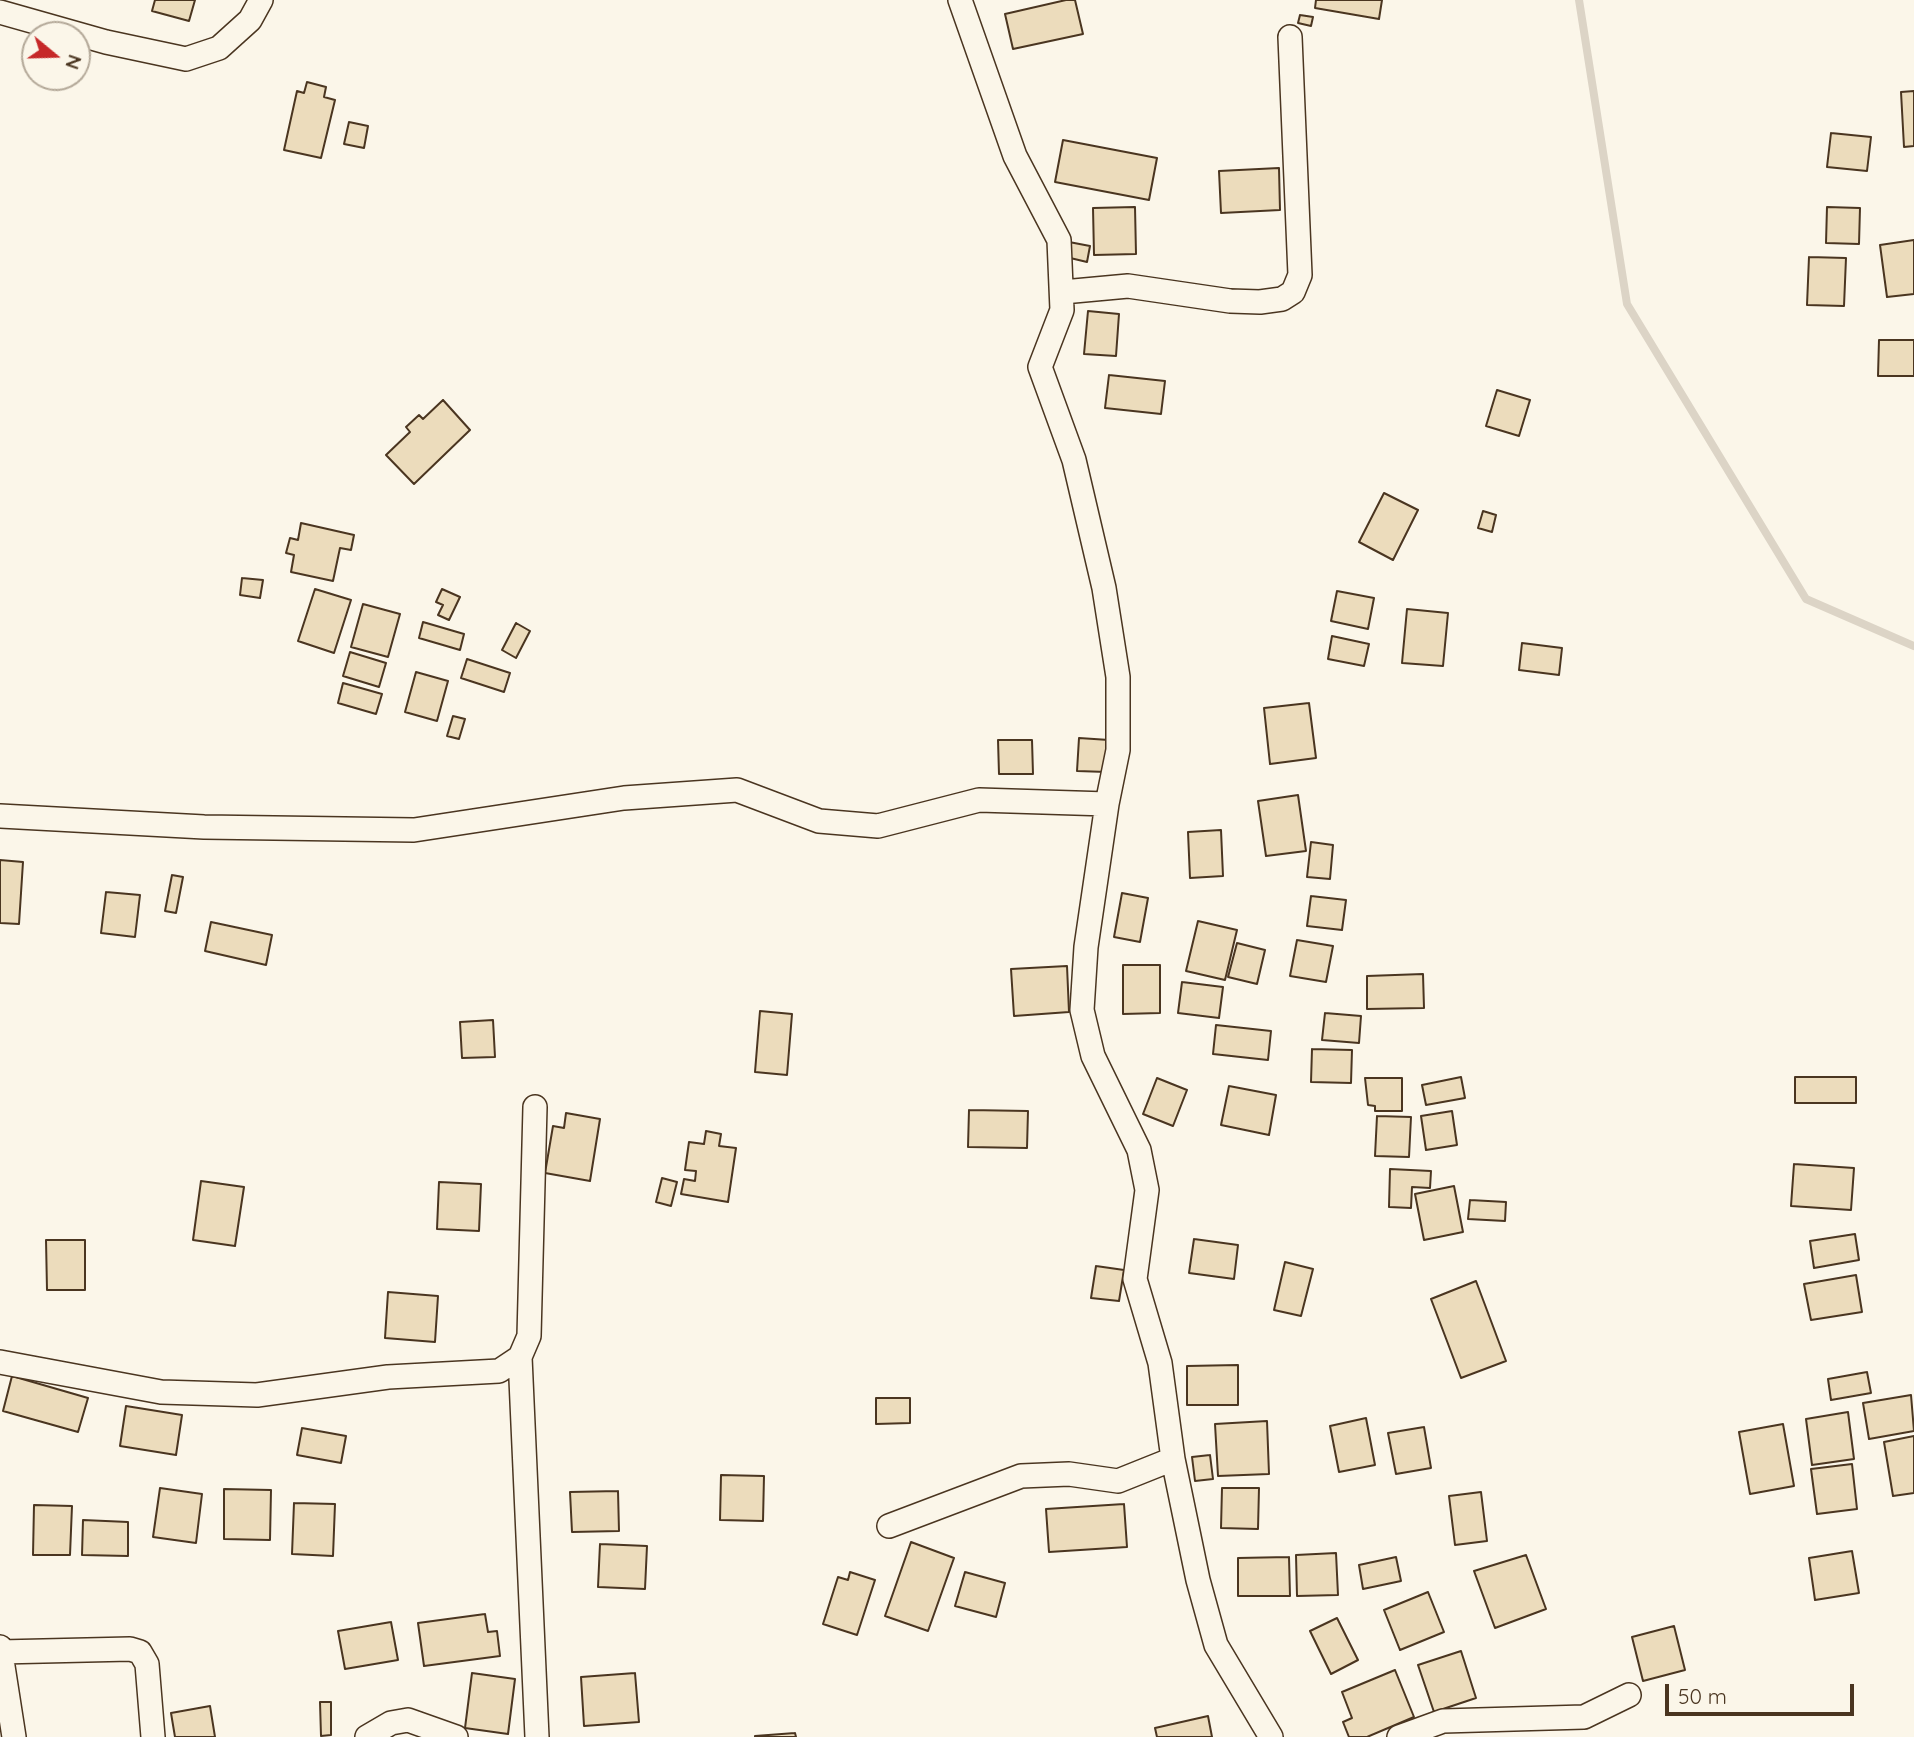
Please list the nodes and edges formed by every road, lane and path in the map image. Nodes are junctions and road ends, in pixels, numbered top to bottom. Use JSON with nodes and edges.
{"nodes":[{"id":1,"x":261,"y":0,"type":"edge"},
{"id":2,"x":960,"y":0,"type":"edge"},
{"id":3,"x":0,"y":12,"type":"edge"},
{"id":4,"x":1290,"y":37,"type":"dead end"},
{"id":5,"x":1063,"y":292,"type":"junction"},
{"id":6,"x":1107,"y":804,"type":"junction"},
{"id":7,"x":0,"y":816,"type":"edge"},
{"id":8,"x":535,"y":1107,"type":"dead end"},
{"id":9,"x":520,"y":1357,"type":"junction"},
{"id":10,"x":0,"y":1362,"type":"edge"},
{"id":11,"x":1174,"y":1459,"type":"junction"},
{"id":12,"x":889,"y":1526,"type":"dead end"},
{"id":13,"x":0,"y":1647,"type":"edge"},
{"id":14,"x":0,"y":1652,"type":"edge"},
{"id":15,"x":1629,"y":1695,"type":"dead end"},
{"id":16,"x":14,"y":1737,"type":"edge"},
{"id":17,"x":153,"y":1737,"type":"edge"},
{"id":18,"x":367,"y":1737,"type":"edge"},
{"id":19,"x":456,"y":1737,"type":"edge"},
{"id":20,"x":537,"y":1737,"type":"edge"},
{"id":21,"x":1272,"y":1737,"type":"edge"},
{"id":22,"x":1399,"y":1737,"type":"edge"}],
"edges":[{"from":1,"to":3,"type":"street"},
{"from":2,"to":5,"type":"street"},
{"from":4,"to":5,"type":"street"},
{"from":5,"to":6,"type":"street"},
{"from":6,"to":7,"type":"street"},
{"from":6,"to":11,"type":"street"},
{"from":8,"to":9,"type":"street"},
{"from":9,"to":10,"type":"street"},
{"from":9,"to":20,"type":"street"},
{"from":11,"to":12,"type":"street"},
{"from":11,"to":21,"type":"street"},
{"from":13,"to":14,"type":"street"},
{"from":14,"to":16,"type":"street"},
{"from":14,"to":17,"type":"street"},
{"from":15,"to":22,"type":"street"},
{"from":18,"to":19,"type":"street"}]}
